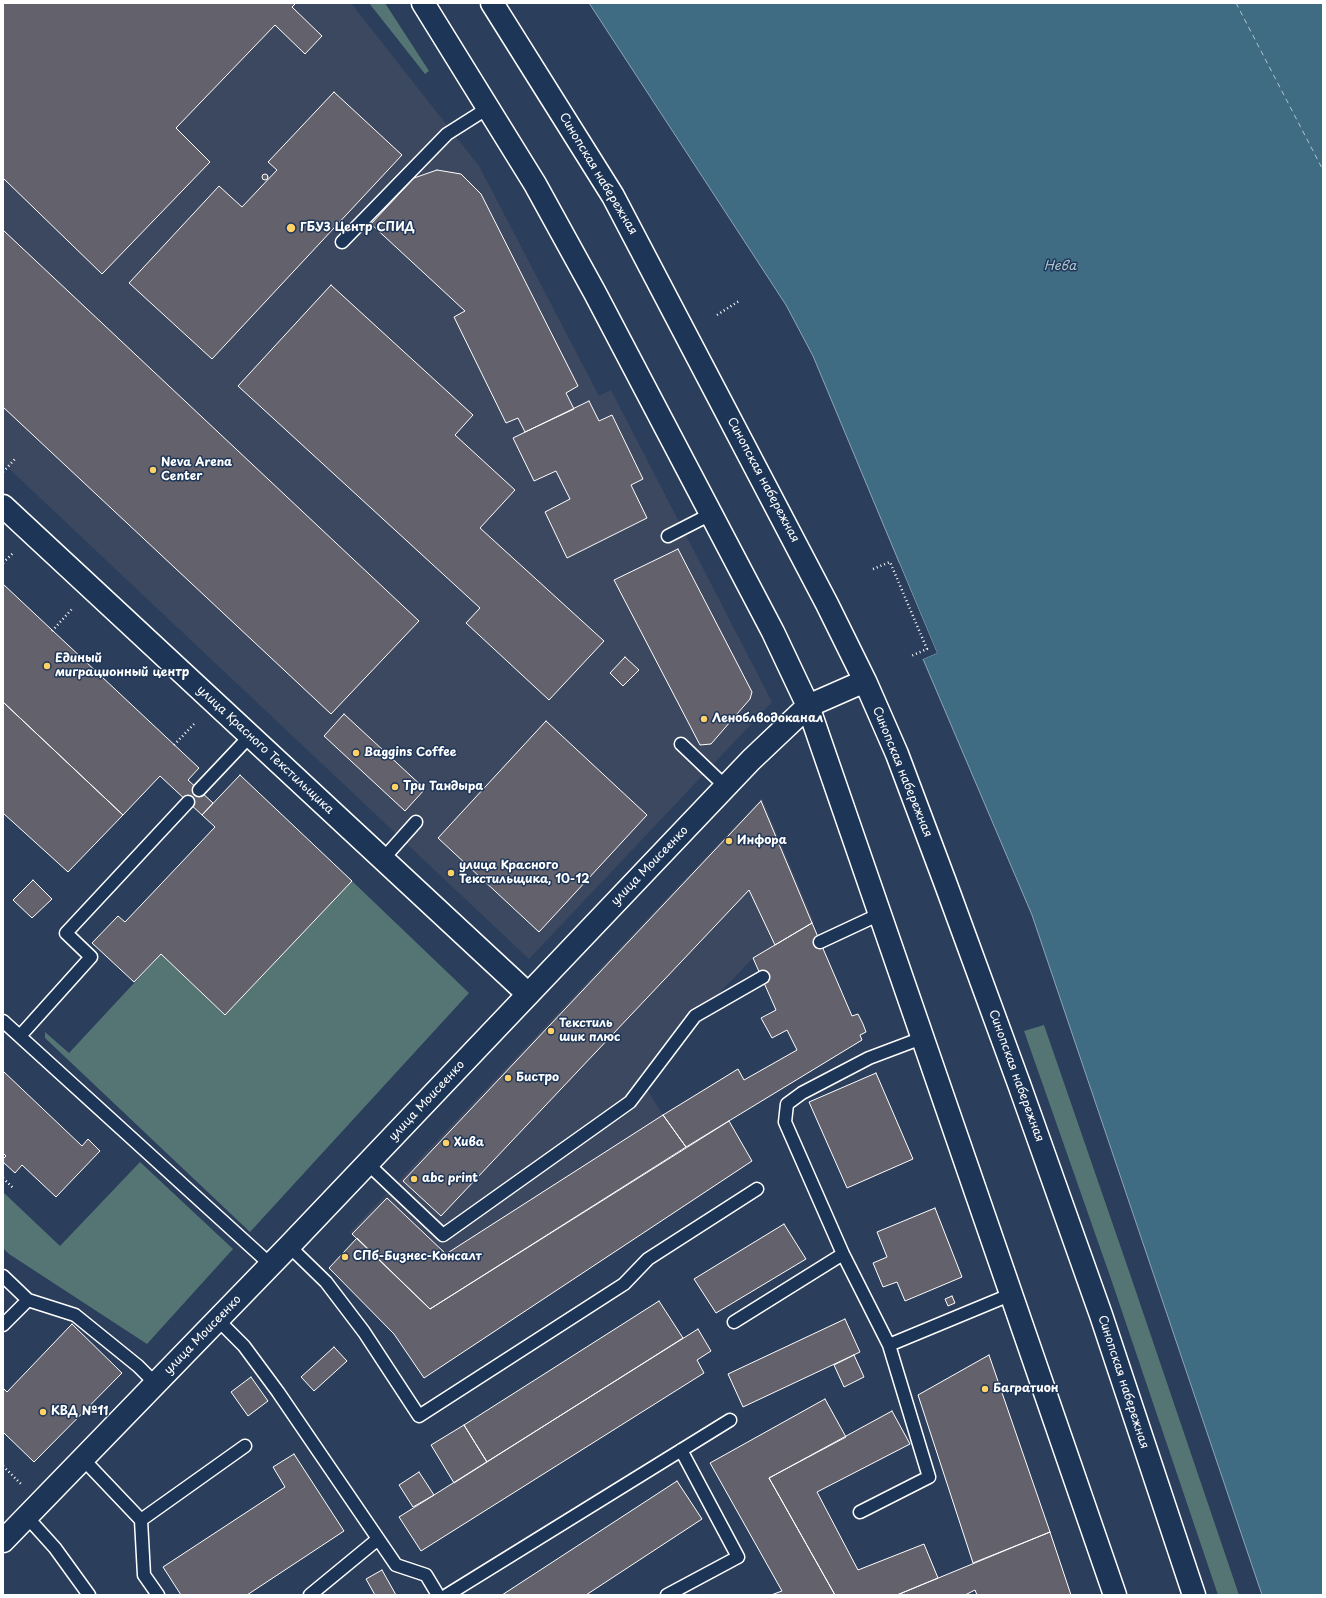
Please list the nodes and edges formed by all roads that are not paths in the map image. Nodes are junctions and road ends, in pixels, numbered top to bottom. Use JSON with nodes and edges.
{"nodes":[{"id":1,"x":423,"y":3,"type":"edge"},
{"id":2,"x":492,"y":3,"type":"edge"},
{"id":3,"x":488,"y":108,"type":"junction"},
{"id":4,"x":342,"y":242,"type":"dead end"},
{"id":5,"x":3,"y":506,"type":"edge"},
{"id":6,"x":711,"y":514,"type":"junction"},
{"id":7,"x":668,"y":536,"type":"dead end"},
{"id":8,"x":865,"y":681,"type":"junction"},
{"id":9,"x":808,"y":706,"type":"junction"},
{"id":10,"x":250,"y":736,"type":"junction"},
{"id":11,"x":681,"y":744,"type":"dead end"},
{"id":12,"x":726,"y":787,"type":"junction"},
{"id":13,"x":199,"y":790,"type":"dead end"},
{"id":14,"x":188,"y":802,"type":"dead end"},
{"id":15,"x":416,"y":822,"type":"dead end"},
{"id":16,"x":383,"y":859,"type":"junction"},
{"id":17,"x":880,"y":914,"type":"junction"},
{"id":18,"x":820,"y":942,"type":"dead end"},
{"id":19,"x":763,"y":977,"type":"dead end"},
{"id":20,"x":528,"y":994,"type":"junction"},
{"id":21,"x":3,"y":1020,"type":"edge"},
{"id":22,"x":20,"y":1036,"type":"junction"},
{"id":23,"x":922,"y":1038,"type":"junction"},
{"id":24,"x":368,"y":1164,"type":"junction"},
{"id":25,"x":757,"y":1189,"type":"dead end"},
{"id":26,"x":289,"y":1246,"type":"junction"},
{"id":27,"x":843,"y":1254,"type":"junction"},
{"id":28,"x":271,"y":1265,"type":"junction"},
{"id":29,"x":3,"y":1276,"type":"edge"},
{"id":30,"x":1012,"y":1294,"type":"junction"},
{"id":31,"x":28,"y":1300,"type":"junction"},
{"id":32,"x":218,"y":1320,"type":"junction"},
{"id":33,"x":734,"y":1322,"type":"dead end"},
{"id":34,"x":3,"y":1325,"type":"edge"},
{"id":35,"x":889,"y":1345,"type":"junction"},
{"id":36,"x":156,"y":1384,"type":"junction"},
{"id":37,"x":730,"y":1420,"type":"dead end"},
{"id":38,"x":245,"y":1446,"type":"dead end"},
{"id":39,"x":681,"y":1450,"type":"junction"},
{"id":40,"x":83,"y":1459,"type":"junction"},
{"id":41,"x":860,"y":1512,"type":"dead end"},
{"id":42,"x":27,"y":1517,"type":"junction"},
{"id":43,"x":141,"y":1520,"type":"junction"},
{"id":44,"x":378,"y":1539,"type":"junction"},
{"id":45,"x":3,"y":1541,"type":"edge"},
{"id":46,"x":1112,"y":1594,"type":"edge"},
{"id":47,"x":89,"y":1595,"type":"edge"},
{"id":48,"x":158,"y":1595,"type":"edge"},
{"id":49,"x":310,"y":1595,"type":"edge"},
{"id":50,"x":438,"y":1595,"type":"edge"},
{"id":51,"x":447,"y":1595,"type":"edge"},
{"id":52,"x":667,"y":1595,"type":"edge"},
{"id":53,"x":1194,"y":1595,"type":"edge"}],
"edges":[{"from":1,"to":3,"type":"main road"},
{"from":2,"to":8,"type":"main road","name":"Синопская набережная"},
{"from":3,"to":4,"type":"lane"},
{"from":3,"to":6,"type":"main road"},
{"from":5,"to":10,"type":"main road","name":"улица Красного Текстильщика"},
{"from":6,"to":7,"type":"lane"},
{"from":6,"to":9,"type":"main road"},
{"from":8,"to":9,"type":"main road","name":"улица Моисеенко"},
{"from":8,"to":53,"type":"main road","name":"Синопская набережная"},
{"from":9,"to":12,"type":"main road","name":"улица Моисеенко"},
{"from":9,"to":17,"type":"main road"},
{"from":10,"to":13,"type":"lane"},
{"from":10,"to":16,"type":"main road","name":"улица Красного Текстильщика"},
{"from":11,"to":12,"type":"lane"},
{"from":12,"to":20,"type":"main road","name":"улица Моисеенко"},
{"from":14,"to":22,"type":"lane"},
{"from":15,"to":16,"type":"lane"},
{"from":16,"to":20,"type":"main road","name":"улица Красного Текстильщика"},
{"from":17,"to":18,"type":"lane"},
{"from":17,"to":23,"type":"main road"},
{"from":19,"to":24,"type":"lane"},
{"from":20,"to":24,"type":"main road","name":"улица Моисеенко"},
{"from":21,"to":22,"type":"lane"},
{"from":22,"to":28,"type":"lane"},
{"from":23,"to":27,"type":"lane"},
{"from":23,"to":30,"type":"main road"},
{"from":24,"to":26,"type":"main road","name":"улица Моисеенко"},
{"from":25,"to":26,"type":"lane"},
{"from":26,"to":28,"type":"main road","name":"улица Моисеенко"},
{"from":27,"to":33,"type":"lane"},
{"from":27,"to":35,"type":"lane"},
{"from":28,"to":32,"type":"main road","name":"улица Моисеенко"},
{"from":29,"to":31,"type":"lane"},
{"from":30,"to":35,"type":"lane"},
{"from":30,"to":46,"type":"main road"},
{"from":31,"to":34,"type":"lane"},
{"from":31,"to":36,"type":"lane"},
{"from":32,"to":36,"type":"main road","name":"улица Моисеенко"},
{"from":32,"to":44,"type":"lane"},
{"from":35,"to":41,"type":"lane"},
{"from":36,"to":40,"type":"main road","name":"улица Моисеенко"},
{"from":37,"to":39,"type":"lane"},
{"from":38,"to":43,"type":"lane"},
{"from":39,"to":51,"type":"lane"},
{"from":39,"to":52,"type":"lane"},
{"from":40,"to":42,"type":"main road","name":"улица Моисеенко"},
{"from":40,"to":43,"type":"lane"},
{"from":42,"to":45,"type":"main road","name":"улица Моисеенко"},
{"from":42,"to":47,"type":"lane"},
{"from":43,"to":48,"type":"lane"},
{"from":44,"to":49,"type":"lane"},
{"from":44,"to":50,"type":"lane"}]}
